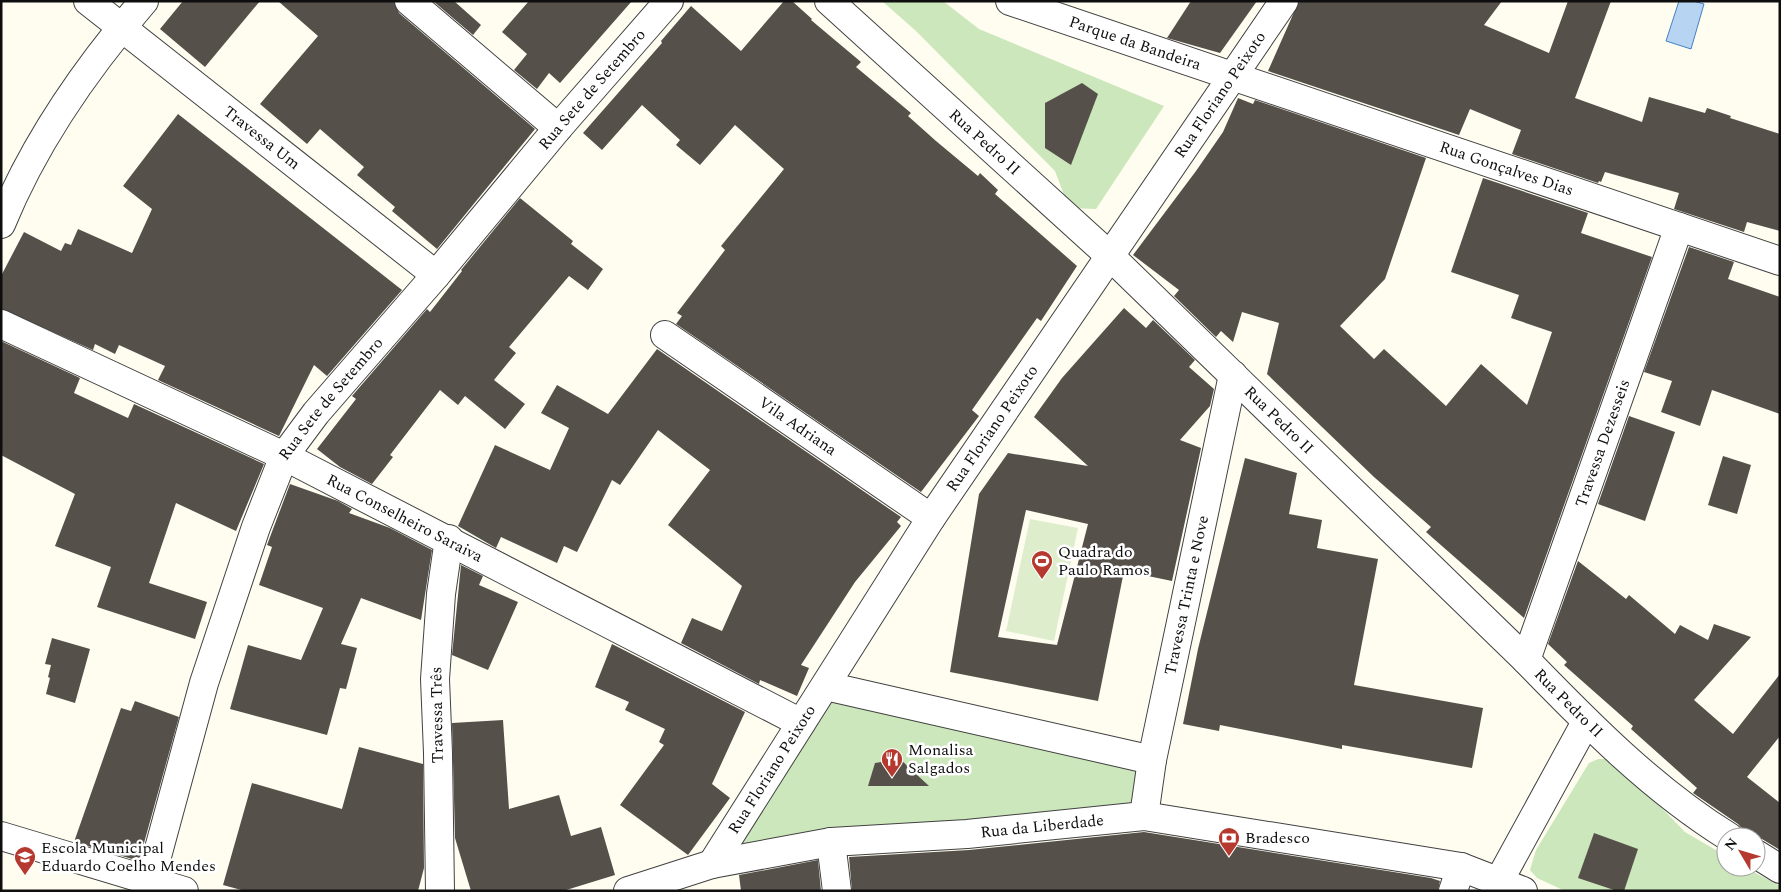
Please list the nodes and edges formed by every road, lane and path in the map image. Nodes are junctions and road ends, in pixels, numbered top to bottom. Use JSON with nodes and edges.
{"nodes":[{"id":1,"x":88,"y":1,"type":"edge"},
{"id":2,"x":144,"y":1,"type":"edge"},
{"id":3,"x":409,"y":1,"type":"edge"},
{"id":4,"x":669,"y":1,"type":"edge"},
{"id":5,"x":829,"y":1,"type":"edge"},
{"id":6,"x":1010,"y":1,"type":"edge"},
{"id":7,"x":1284,"y":1,"type":"edge"},
{"id":8,"x":121,"y":28,"type":"junction"},
{"id":9,"x":1233,"y":78,"type":"junction"},
{"id":10,"x":558,"y":128,"type":"junction"},
{"id":11,"x":1,"y":224,"type":"edge"},
{"id":12,"x":1679,"y":227,"type":"junction"},
{"id":13,"x":1110,"y":256,"type":"junction"},
{"id":14,"x":1780,"y":261,"type":"edge"},
{"id":15,"x":436,"y":275,"type":"junction"},
{"id":16,"x":1,"y":324,"type":"edge"},
{"id":17,"x":665,"y":335,"type":"dead end"},
{"id":18,"x":1233,"y":375,"type":"junction"},
{"id":19,"x":284,"y":456,"type":"junction"},
{"id":20,"x":930,"y":518,"type":"junction"},
{"id":21,"x":449,"y":539,"type":"junction"},
{"id":22,"x":1526,"y":660,"type":"junction"},
{"id":23,"x":826,"y":686,"type":"junction"},
{"id":24,"x":1586,"y":722,"type":"junction"},
{"id":25,"x":801,"y":723,"type":"junction"},
{"id":26,"x":1152,"y":760,"type":"junction"},
{"id":27,"x":1144,"y":816,"type":"junction"},
{"id":28,"x":1716,"y":829,"type":"edge"},
{"id":29,"x":1,"y":836,"type":"edge"},
{"id":30,"x":831,"y":842,"type":"junction"},
{"id":31,"x":1766,"y":860,"type":"edge"},
{"id":32,"x":712,"y":864,"type":"junction"},
{"id":33,"x":1780,"y":869,"type":"edge"},
{"id":34,"x":1457,"y":879,"type":"edge"},
{"id":35,"x":150,"y":882,"type":"junction"},
{"id":36,"x":1511,"y":886,"type":"edge"},
{"id":37,"x":184,"y":891,"type":"edge"},
{"id":38,"x":440,"y":891,"type":"edge"},
{"id":39,"x":628,"y":891,"type":"edge"},
{"id":40,"x":837,"y":891,"type":"edge"}],
"edges":[{"from":1,"to":8,"type":"street","name":"Travessa Um"},
{"from":2,"to":8,"type":"street"},
{"from":3,"to":10,"type":"street"},
{"from":4,"to":10,"type":"street","name":"Rua Sete de Setembro"},
{"from":5,"to":13,"type":"street","name":"Rua Pedro II"},
{"from":6,"to":9,"type":"street","name":"Parque da Bandeira"},
{"from":7,"to":9,"type":"street","name":"Rua Floriano Peixoto"},
{"from":8,"to":11,"type":"street"},
{"from":8,"to":15,"type":"street","name":"Travessa Um"},
{"from":9,"to":12,"type":"street","name":"Rua Gonçalves Dias"},
{"from":9,"to":13,"type":"street","name":"Rua Floriano Peixoto"},
{"from":10,"to":15,"type":"street","name":"Rua Sete de Setembro"},
{"from":12,"to":14,"type":"street","name":"Rua Gonçalves Dias"},
{"from":12,"to":22,"type":"street","name":"Travessa Dezesseis"},
{"from":13,"to":18,"type":"street","name":"Rua Pedro II"},
{"from":13,"to":20,"type":"street","name":"Rua Floriano Peixoto"},
{"from":15,"to":19,"type":"street","name":"Rua Sete de Setembro"},
{"from":16,"to":19,"type":"street","name":"Rua Conselheiro Saraiva"},
{"from":17,"to":20,"type":"street","name":"Vila Adriana"},
{"from":18,"to":22,"type":"street","name":"Rua Pedro II"},
{"from":18,"to":26,"type":"street","name":"Travessa Trinta e Nove"},
{"from":19,"to":21,"type":"street","name":"Rua Conselheiro Saraiva"},
{"from":19,"to":35,"type":"street","name":"Rua Sete de Setembro"},
{"from":20,"to":23,"type":"street","name":"Rua Floriano Peixoto"},
{"from":21,"to":25,"type":"street","name":"Rua Conselheiro Saraiva"},
{"from":21,"to":38,"type":"street","name":"Travessa Três"},
{"from":22,"to":24,"type":"street","name":"Rua Pedro II"},
{"from":23,"to":25,"type":"street","name":"Rua Floriano Peixoto"},
{"from":23,"to":26,"type":"street"},
{"from":24,"to":28,"type":"street","name":"Rua Pedro II"},
{"from":24,"to":36,"type":"street"},
{"from":25,"to":32,"type":"street","name":"Rua Floriano Peixoto"},
{"from":26,"to":27,"type":"street","name":"Travessa Trinta e Nove"},
{"from":27,"to":30,"type":"street","name":"Rua da Liberdade"},
{"from":27,"to":34,"type":"street","name":"Rua da Liberdade"},
{"from":29,"to":35,"type":"street"},
{"from":30,"to":32,"type":"street","name":"Rua da Liberdade"},
{"from":30,"to":40,"type":"street"},
{"from":31,"to":33,"type":"street"},
{"from":32,"to":39,"type":"street","name":"Rua da Liberdade"},
{"from":34,"to":36,"type":"street","name":"Rua da Liberdade"},
{"from":35,"to":37,"type":"street"}]}
